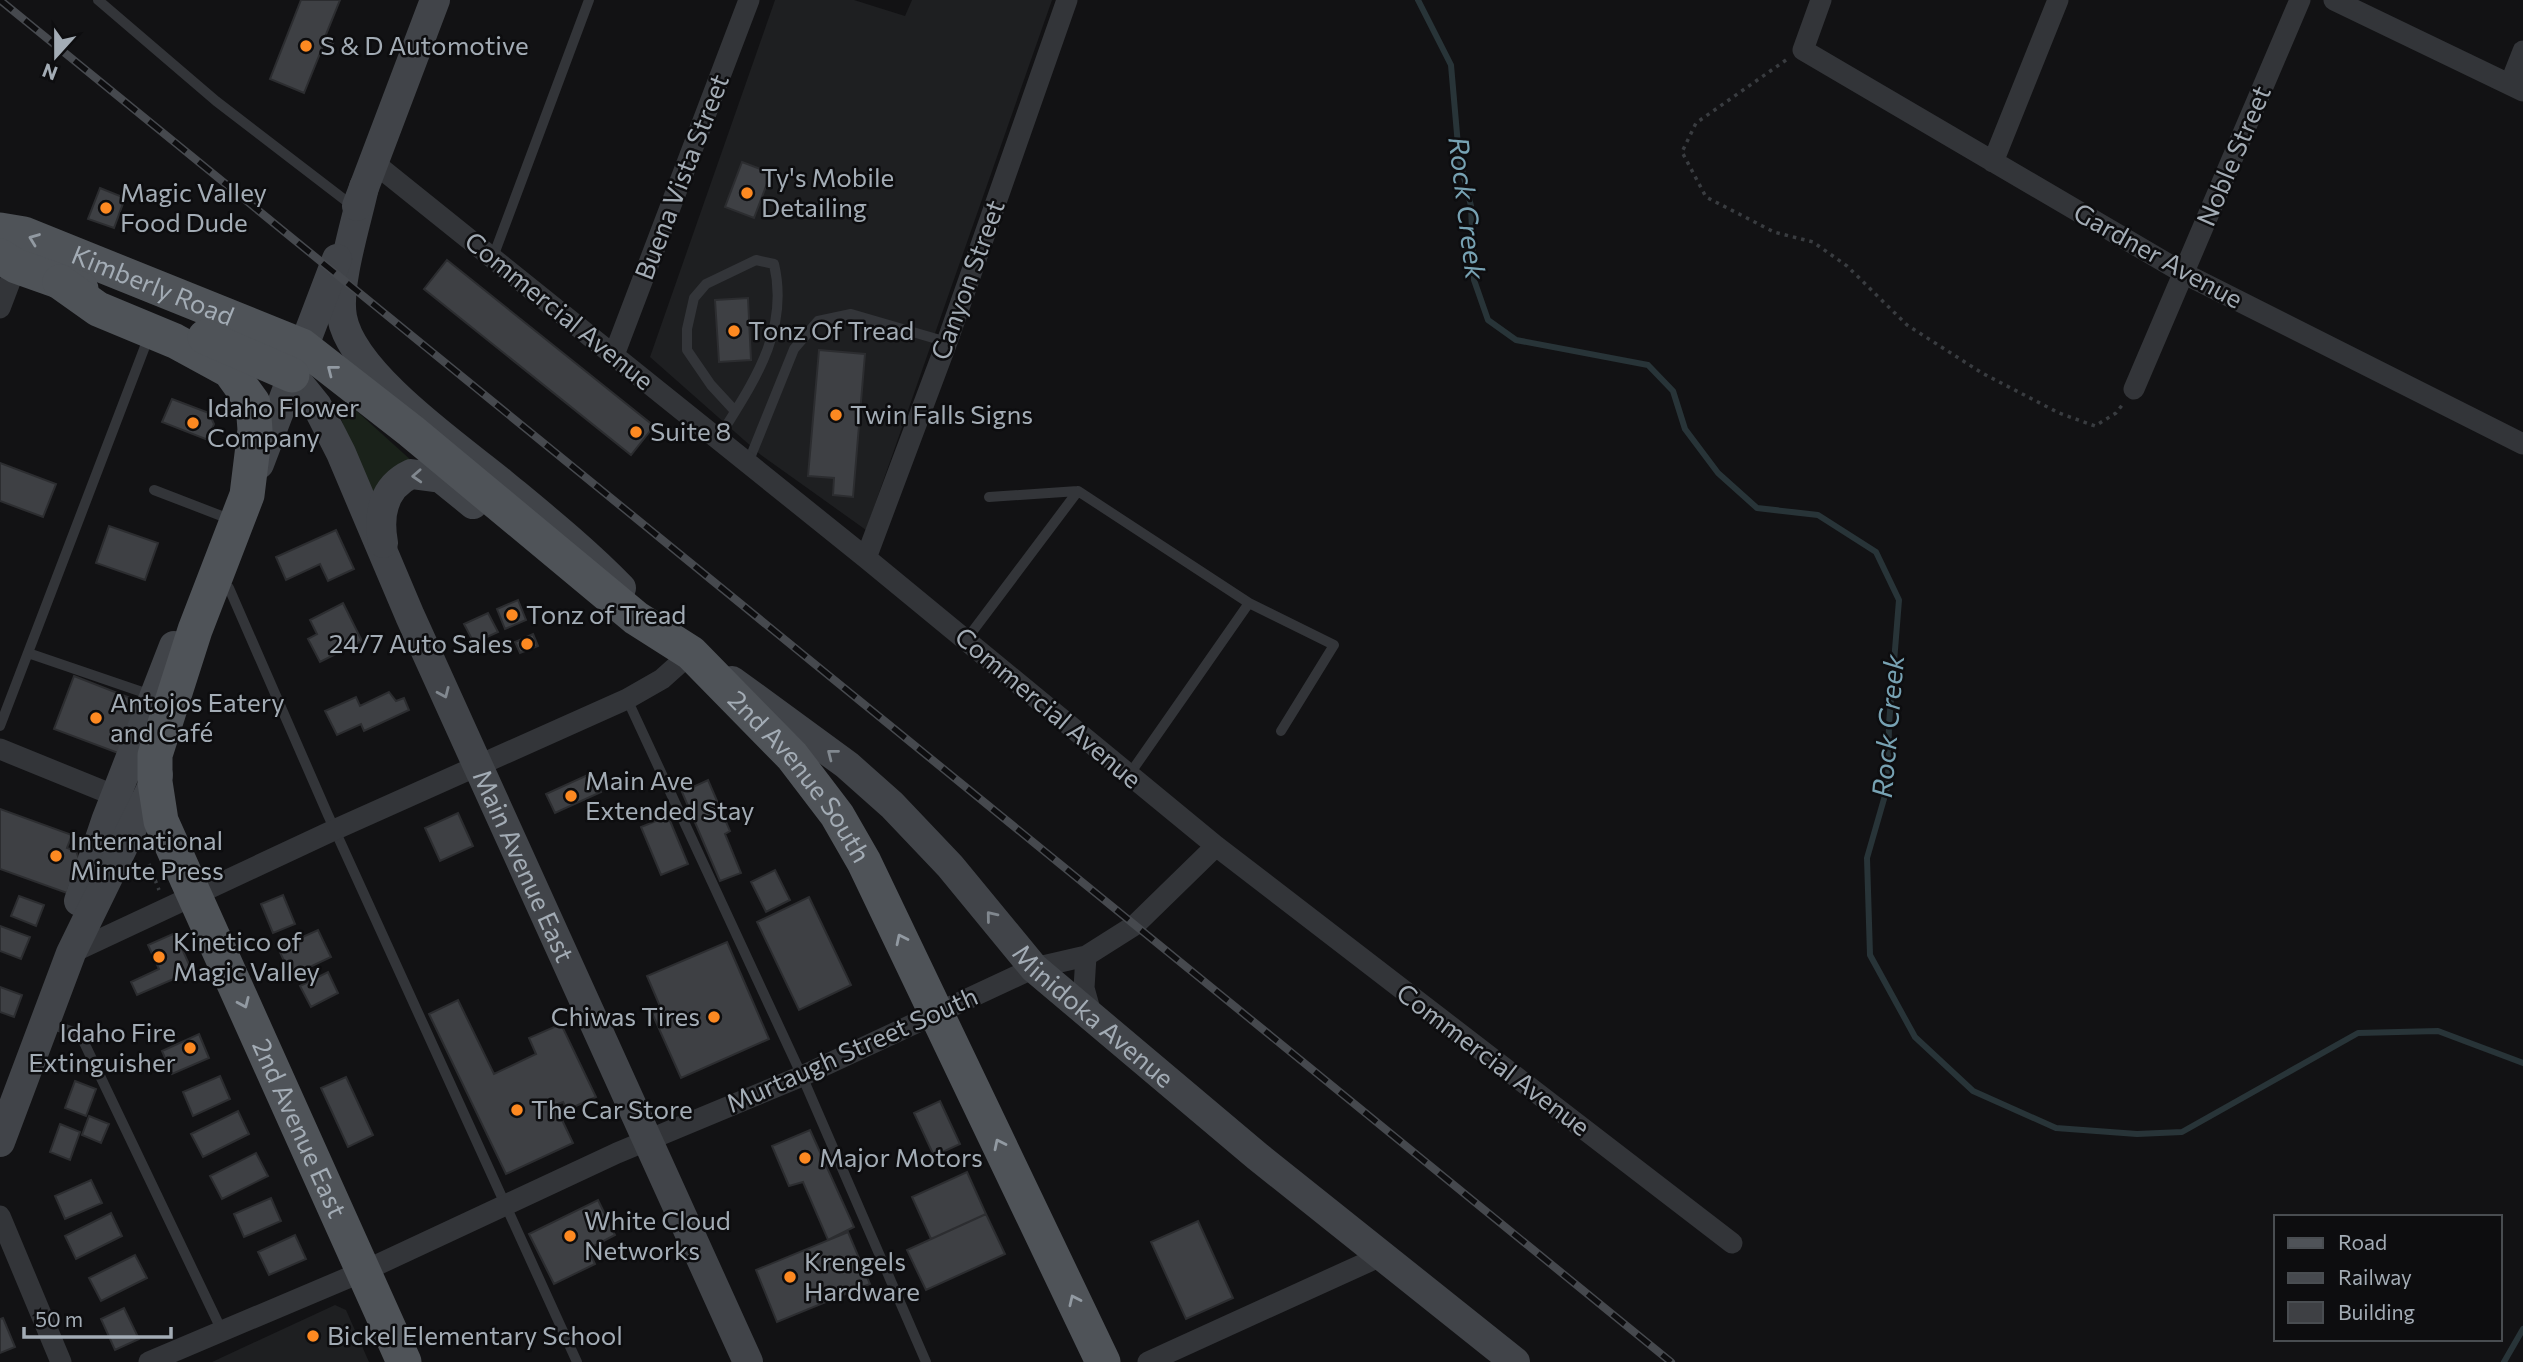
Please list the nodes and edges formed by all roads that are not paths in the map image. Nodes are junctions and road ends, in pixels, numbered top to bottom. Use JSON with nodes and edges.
{"nodes":[{"id":1,"x":98,"y":0,"type":"edge"},
{"id":2,"x":435,"y":0,"type":"edge"},
{"id":3,"x":589,"y":0,"type":"edge"},
{"id":4,"x":749,"y":0,"type":"edge"},
{"id":5,"x":1067,"y":0,"type":"edge"},
{"id":6,"x":1821,"y":0,"type":"edge"},
{"id":7,"x":2058,"y":0,"type":"edge"},
{"id":8,"x":2300,"y":0,"type":"edge"},
{"id":9,"x":2334,"y":0,"type":"edge"},
{"id":10,"x":2523,"y":51,"type":"edge"},
{"id":11,"x":2517,"y":87,"type":"edge"},
{"id":12,"x":1993,"y":162,"type":"junction"},
{"id":13,"x":364,"y":186,"type":"junction"},
{"id":14,"x":0,"y":230,"type":"edge"},
{"id":15,"x":492,"y":257,"type":"junction"},
{"id":16,"x":8,"y":261,"type":"edge"},
{"id":17,"x":2185,"y":274,"type":"junction"},
{"id":18,"x":60,"y":282,"type":"junction"},
{"id":19,"x":0,"y":308,"type":"edge"},
{"id":20,"x":151,"y":331,"type":"junction"},
{"id":21,"x":947,"y":342,"type":"junction"},
{"id":22,"x":614,"y":355,"type":"junction"},
{"id":23,"x":297,"y":360,"type":"junction"},
{"id":24,"x":2134,"y":389,"type":"road end"},
{"id":25,"x":735,"y":411,"type":"junction"},
{"id":26,"x":718,"y":439,"type":"junction"},
{"id":27,"x":2523,"y":444,"type":"edge"},
{"id":28,"x":748,"y":463,"type":"junction"},
{"id":29,"x":154,"y":490,"type":"dead end"},
{"id":30,"x":1078,"y":491,"type":"junction"},
{"id":31,"x":989,"y":497,"type":"dead end"},
{"id":32,"x":240,"y":516,"type":"junction"},
{"id":33,"x":866,"y":558,"type":"junction"},
{"id":34,"x":386,"y":564,"type":"junction"},
{"id":35,"x":229,"y":588,"type":"junction"},
{"id":36,"x":1249,"y":603,"type":"junction"},
{"id":37,"x":636,"y":618,"type":"junction"},
{"id":38,"x":966,"y":640,"type":"junction"},
{"id":39,"x":684,"y":648,"type":"junction"},
{"id":40,"x":28,"y":653,"type":"junction"},
{"id":41,"x":154,"y":696,"type":"junction"},
{"id":42,"x":627,"y":699,"type":"junction"},
{"id":43,"x":0,"y":726,"type":"edge"},
{"id":44,"x":1281,"y":731,"type":"dead end"},
{"id":45,"x":0,"y":749,"type":"edge"},
{"id":46,"x":477,"y":765,"type":"junction"},
{"id":47,"x":1129,"y":775,"type":"junction"},
{"id":48,"x":144,"y":802,"type":"junction"},
{"id":49,"x":334,"y":830,"type":"junction"},
{"id":50,"x":1216,"y":846,"type":"junction"},
{"id":51,"x":196,"y":896,"type":"junction"},
{"id":52,"x":71,"y":953,"type":"junction"},
{"id":53,"x":1086,"y":956,"type":"junction"},
{"id":54,"x":1034,"y":968,"type":"junction"},
{"id":55,"x":936,"y":1012,"type":"junction"},
{"id":56,"x":1092,"y":1017,"type":"junction"},
{"id":57,"x":45,"y":1023,"type":"junction"},
{"id":58,"x":802,"y":1076,"type":"junction"},
{"id":59,"x":647,"y":1140,"type":"junction"},
{"id":60,"x":0,"y":1142,"type":"edge"},
{"id":61,"x":507,"y":1205,"type":"junction"},
{"id":62,"x":0,"y":1216,"type":"edge"},
{"id":63,"x":1732,"y":1243,"type":"dead end"},
{"id":64,"x":1381,"y":1256,"type":"junction"},
{"id":65,"x":364,"y":1270,"type":"junction"},
{"id":66,"x":222,"y":1331,"type":"junction"},
{"id":67,"x":61,"y":1362,"type":"edge"},
{"id":68,"x":149,"y":1362,"type":"edge"},
{"id":69,"x":404,"y":1362,"type":"edge"},
{"id":70,"x":577,"y":1362,"type":"edge"},
{"id":71,"x":748,"y":1362,"type":"edge"},
{"id":72,"x":926,"y":1362,"type":"edge"},
{"id":73,"x":1103,"y":1362,"type":"edge"},
{"id":74,"x":1148,"y":1362,"type":"edge"},
{"id":75,"x":1516,"y":1362,"type":"edge"}],
"edges":[{"from":1,"to":13,"type":"lane"},
{"from":2,"to":13,"type":"street"},
{"from":3,"to":15,"type":"lane"},
{"from":4,"to":22,"type":"street","name":"Buena Vista Street"},
{"from":5,"to":21,"type":"street","name":"Canyon Street"},
{"from":6,"to":12,"type":"street","name":"Gardner Avenue"},
{"from":7,"to":12,"type":"street"},
{"from":8,"to":17,"type":"street","name":"Noble Street"},
{"from":9,"to":11,"type":"street"},
{"from":10,"to":11,"type":"street"},
{"from":12,"to":17,"type":"street","name":"Gardner Avenue"},
{"from":13,"to":15,"type":"street","name":"Commercial Avenue"},
{"from":13,"to":23,"type":"street"},
{"from":13,"to":39,"type":"street","name":"Minidoka Avenue"},
{"from":23,"to":14,"type":"main road","name":"Kimberly Road","one_way":true},
{"from":15,"to":22,"type":"street","name":"Commercial Avenue"},
{"from":16,"to":18,"type":"main road","name":"Kimberly Road"},
{"from":16,"to":19,"type":"street"},
{"from":17,"to":24,"type":"street","name":"Noble Street"},
{"from":17,"to":27,"type":"street","name":"Gardner Avenue"},
{"from":18,"to":20,"type":"main road"},
{"from":18,"to":23,"type":"main road","name":"Kimberly Road"},
{"from":20,"to":32,"type":"main road"},
{"from":20,"to":40,"type":"lane"},
{"from":21,"to":28,"type":"lane"},
{"from":21,"to":33,"type":"street","name":"Canyon Street"},
{"from":22,"to":26,"type":"street","name":"Commercial Avenue"},
{"from":23,"to":32,"type":"street"},
{"from":23,"to":34,"type":"street","name":"Main Avenue East"},
{"from":37,"to":23,"type":"main road","name":"2nd Avenue South","one_way":true},
{"from":25,"to":25,"type":"lane"},
{"from":25,"to":26,"type":"lane"},
{"from":26,"to":28,"type":"street","name":"Commercial Avenue"},
{"from":28,"to":33,"type":"street","name":"Commercial Avenue"},
{"from":29,"to":32,"type":"lane"},
{"from":30,"to":31,"type":"lane"},
{"from":30,"to":36,"type":"lane"},
{"from":30,"to":38,"type":"lane"},
{"from":32,"to":35,"type":"street"},
{"from":32,"to":41,"type":"street"},
{"from":32,"to":48,"type":"main road"},
{"from":33,"to":38,"type":"street","name":"Commercial Avenue"},
{"from":37,"to":34,"type":"street","one_way":true},
{"from":34,"to":46,"type":"street","name":"Main Avenue East","one_way":true},
{"from":35,"to":48,"type":"street"},
{"from":35,"to":49,"type":"lane"},
{"from":36,"to":44,"type":"lane"},
{"from":36,"to":47,"type":"lane"},
{"from":37,"to":39,"type":"main road","name":"2nd Avenue South"},
{"from":38,"to":47,"type":"street","name":"Commercial Avenue"},
{"from":39,"to":42,"type":"street"},
{"from":54,"to":39,"type":"street","name":"Minidoka Avenue","one_way":true},
{"from":55,"to":39,"type":"main road","name":"2nd Avenue South","one_way":true},
{"from":40,"to":41,"type":"lane"},
{"from":40,"to":43,"type":"lane"},
{"from":41,"to":48,"type":"street"},
{"from":42,"to":46,"type":"street"},
{"from":42,"to":58,"type":"lane"},
{"from":45,"to":48,"type":"street"},
{"from":46,"to":49,"type":"street"},
{"from":46,"to":59,"type":"street","name":"Main Avenue East"},
{"from":47,"to":50,"type":"street","name":"Commercial Avenue"},
{"from":48,"to":51,"type":"main road","name":"2nd Avenue East"},
{"from":48,"to":52,"type":"street"},
{"from":49,"to":51,"type":"street"},
{"from":49,"to":61,"type":"lane"},
{"from":50,"to":53,"type":"street","name":"Murtaugh Street South"},
{"from":50,"to":63,"type":"street","name":"Commercial Avenue"},
{"from":51,"to":52,"type":"street"},
{"from":51,"to":65,"type":"main road","name":"2nd Avenue East","one_way":true},
{"from":52,"to":57,"type":"street"},
{"from":53,"to":54,"type":"street","name":"Murtaugh Street South"},
{"from":53,"to":56,"type":"street"},
{"from":54,"to":55,"type":"street","name":"Murtaugh Street South"},
{"from":54,"to":56,"type":"street","name":"Minidoka Avenue"},
{"from":55,"to":58,"type":"street","name":"Murtaugh Street South"},
{"from":73,"to":55,"type":"main road","name":"2nd Avenue South","one_way":true},
{"from":56,"to":64,"type":"street","name":"Minidoka Avenue"},
{"from":57,"to":60,"type":"street"},
{"from":57,"to":66,"type":"lane"},
{"from":58,"to":59,"type":"street","name":"Murtaugh Street South"},
{"from":58,"to":72,"type":"lane"},
{"from":59,"to":61,"type":"street","name":"Murtaugh Street South"},
{"from":59,"to":71,"type":"street","name":"Main Avenue East"},
{"from":61,"to":65,"type":"street","name":"Murtaugh Street South"},
{"from":61,"to":70,"type":"lane"},
{"from":62,"to":67,"type":"street"},
{"from":64,"to":74,"type":"street"},
{"from":64,"to":75,"type":"street","name":"Minidoka Avenue"},
{"from":65,"to":66,"type":"street","name":"Murtaugh Street South"},
{"from":65,"to":69,"type":"main road","name":"2nd Avenue East"},
{"from":66,"to":68,"type":"street","name":"Murtaugh Street South"}]}
